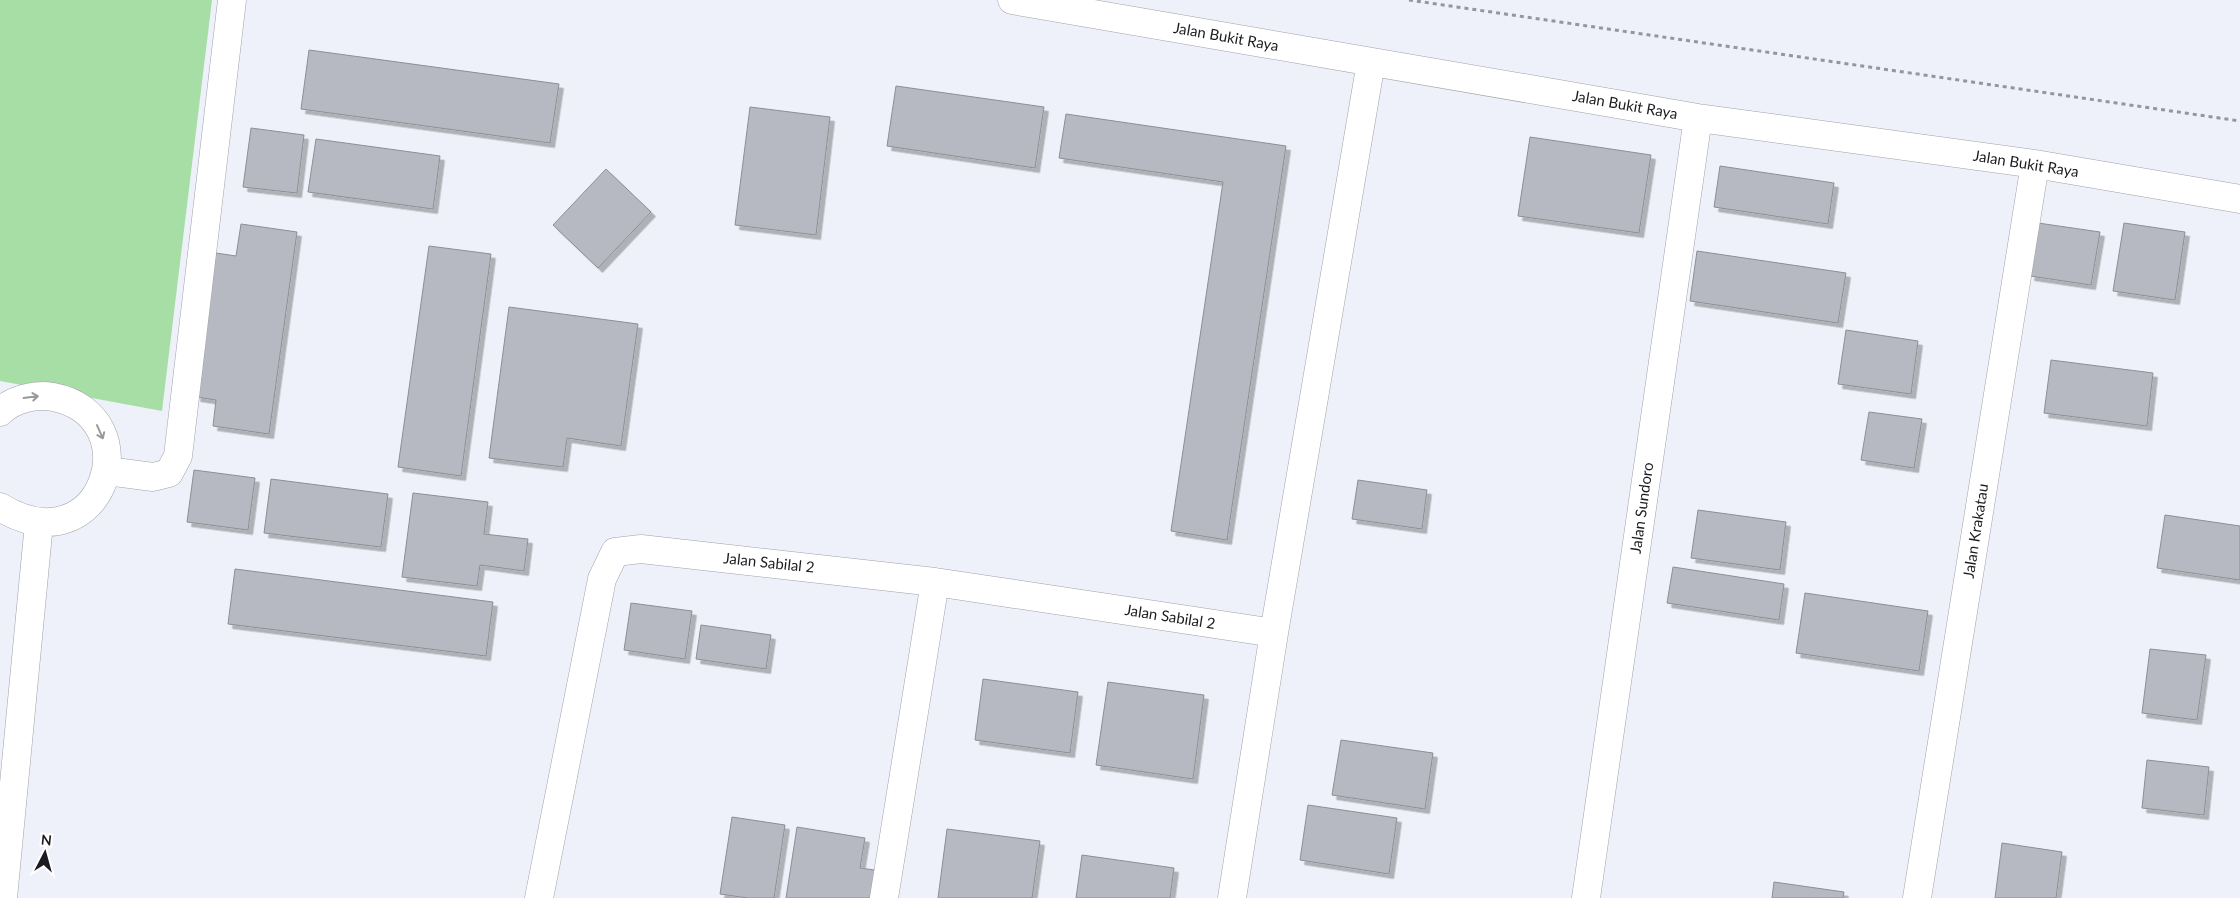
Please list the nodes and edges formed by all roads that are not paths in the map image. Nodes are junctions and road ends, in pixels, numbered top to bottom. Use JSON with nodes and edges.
{"nodes":[{"id":1,"x":232,"y":0,"type":"edge"},
{"id":2,"x":1012,"y":0,"type":"edge"},
{"id":3,"x":1371,"y":62,"type":"junction"},
{"id":4,"x":1698,"y":118,"type":"junction"},
{"id":5,"x":2035,"y":164,"type":"junction"},
{"id":6,"x":2240,"y":199,"type":"edge"},
{"id":7,"x":0,"y":412,"type":"edge"},
{"id":8,"x":107,"y":471,"type":"junction"},
{"id":9,"x":0,"y":507,"type":"edge"},
{"id":10,"x":39,"y":523,"type":"junction"},
{"id":11,"x":935,"y":582,"type":"junction"},
{"id":12,"x":1274,"y":633,"type":"junction"},
{"id":13,"x":3,"y":898,"type":"edge"},
{"id":14,"x":538,"y":898,"type":"edge"},
{"id":15,"x":884,"y":898,"type":"edge"},
{"id":16,"x":1232,"y":898,"type":"edge"},
{"id":17,"x":1586,"y":898,"type":"edge"},
{"id":18,"x":1917,"y":898,"type":"edge"}],
"edges":[{"from":1,"to":8,"type":"street"},
{"from":2,"to":3,"type":"street","name":"Jalan Bukit Raya"},
{"from":3,"to":4,"type":"street","name":"Jalan Bukit Raya"},
{"from":3,"to":12,"type":"street"},
{"from":4,"to":5,"type":"street","name":"Jalan Bukit Raya"},
{"from":4,"to":17,"type":"street","name":"Jalan Sundoro"},
{"from":5,"to":6,"type":"street","name":"Jalan Bukit Raya"},
{"from":5,"to":18,"type":"street","name":"Jalan Krakatau"},
{"from":7,"to":8,"type":"street","one_way":true},
{"from":8,"to":10,"type":"street"},
{"from":9,"to":10,"type":"street"},
{"from":10,"to":13,"type":"street"},
{"from":11,"to":12,"type":"street","name":"Jalan Sabilal 2"},
{"from":11,"to":14,"type":"street","name":"Jalan Sabilal 2"},
{"from":11,"to":15,"type":"street"},
{"from":12,"to":16,"type":"street"}]}
